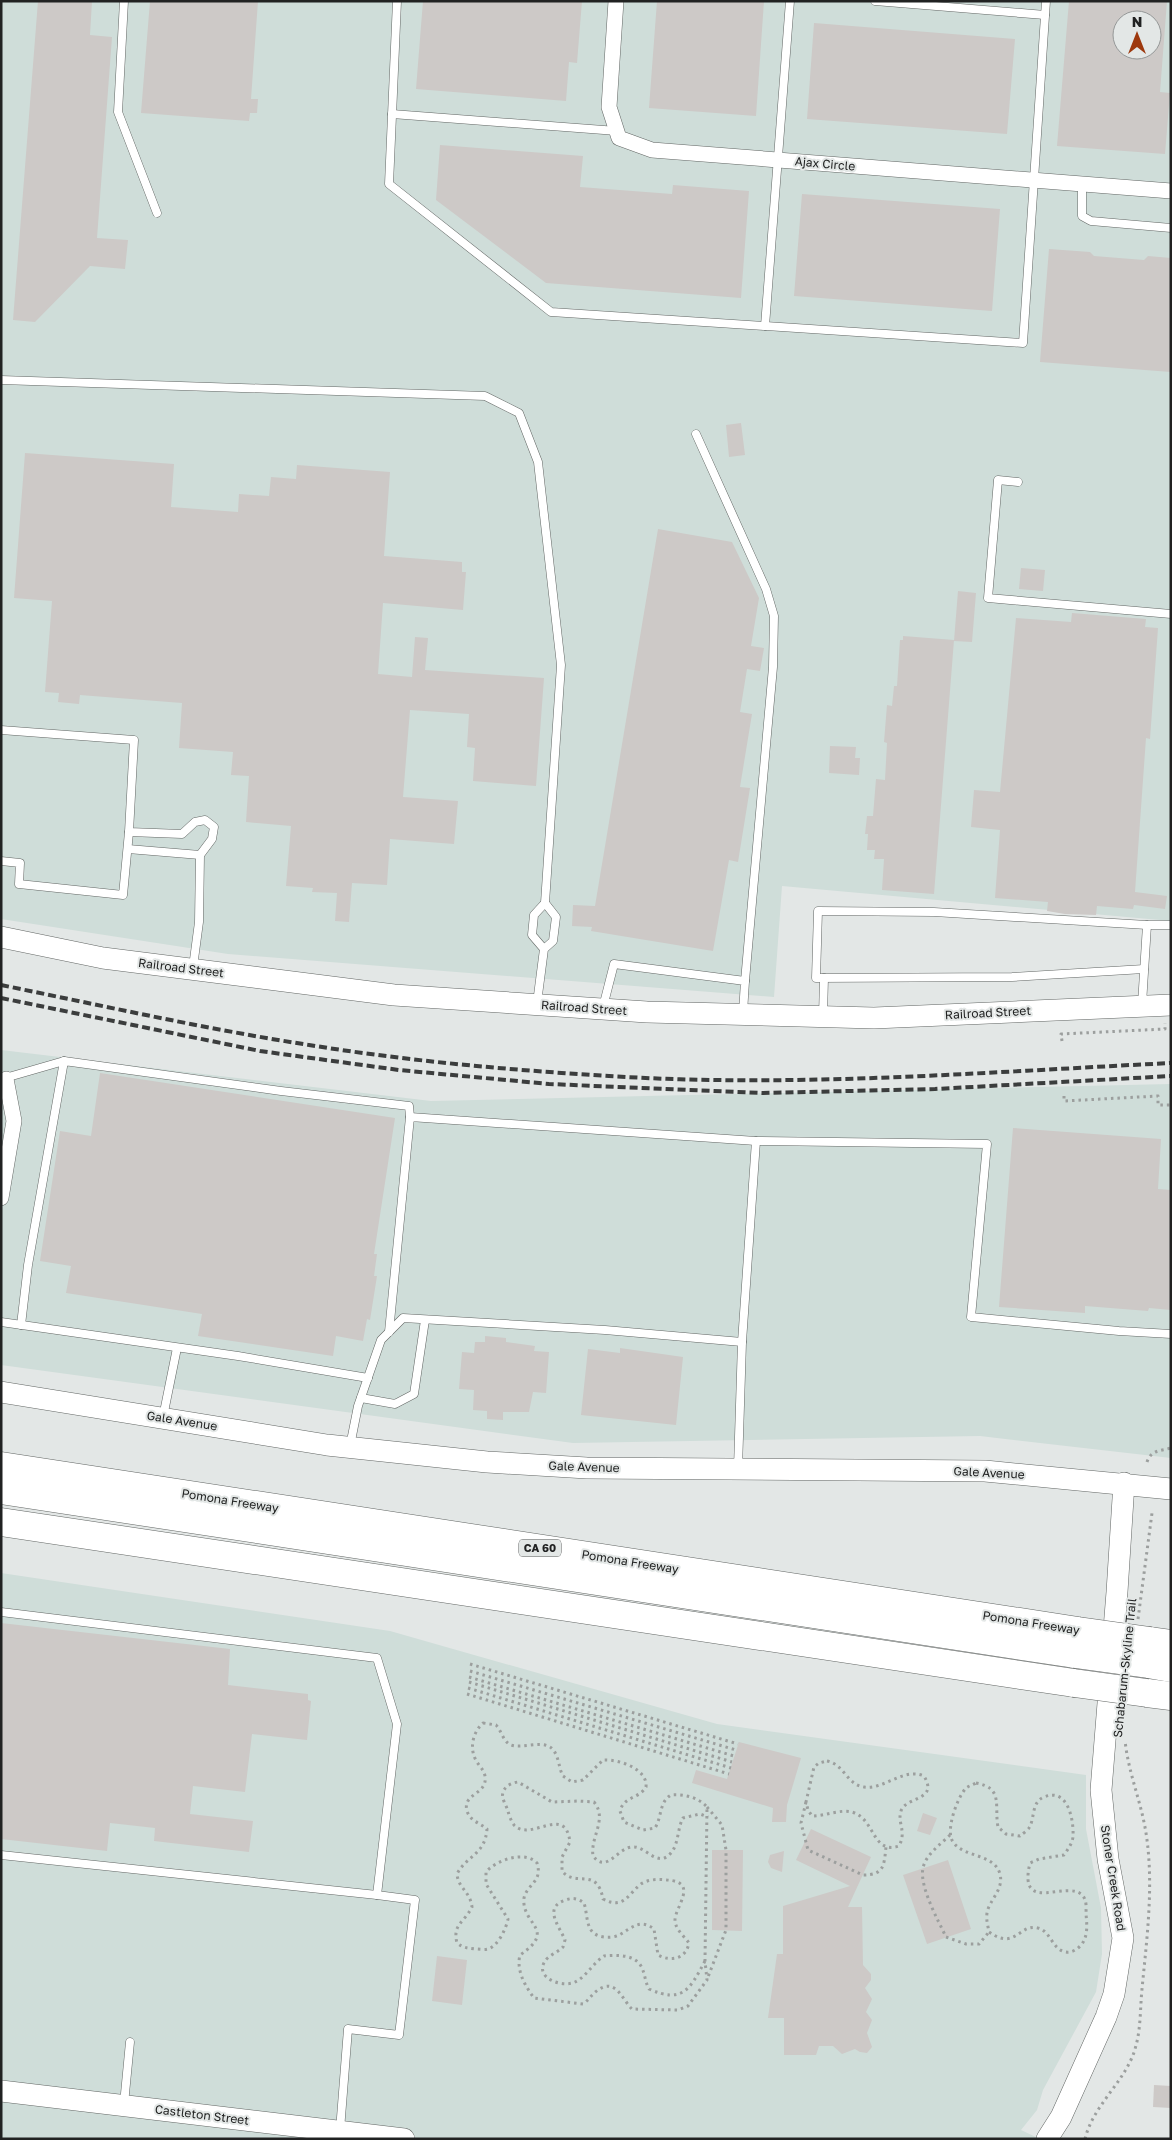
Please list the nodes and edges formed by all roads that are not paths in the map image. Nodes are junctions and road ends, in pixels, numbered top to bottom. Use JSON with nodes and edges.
{"nodes":[{"id":1,"x":124,"y":1,"type":"edge"},
{"id":2,"x":397,"y":1,"type":"edge"},
{"id":3,"x":616,"y":1,"type":"edge"},
{"id":4,"x":790,"y":1,"type":"edge"},
{"id":5,"x":875,"y":1,"type":"edge"},
{"id":6,"x":1046,"y":1,"type":"edge"},
{"id":7,"x":1045,"y":14,"type":"junction"},
{"id":8,"x":392,"y":114,"type":"junction"},
{"id":9,"x":617,"y":131,"type":"junction"},
{"id":10,"x":777,"y":160,"type":"junction"},
{"id":11,"x":1034,"y":181,"type":"junction"},
{"id":12,"x":1082,"y":184,"type":"junction"},
{"id":13,"x":1171,"y":191,"type":"edge"},
{"id":14,"x":158,"y":213,"type":"dead end"},
{"id":15,"x":1171,"y":228,"type":"edge"},
{"id":16,"x":765,"y":326,"type":"junction"},
{"id":17,"x":1,"y":380,"type":"edge"},
{"id":18,"x":696,"y":434,"type":"dead end"},
{"id":19,"x":1018,"y":482,"type":"dead end"},
{"id":20,"x":1171,"y":614,"type":"edge"},
{"id":21,"x":1,"y":730,"type":"edge"},
{"id":22,"x":129,"y":832,"type":"junction"},
{"id":23,"x":128,"y":849,"type":"junction"},
{"id":24,"x":200,"y":855,"type":"junction"},
{"id":25,"x":1,"y":861,"type":"edge"},
{"id":26,"x":544,"y":903,"type":"junction"},
{"id":27,"x":1147,"y":925,"type":"junction"},
{"id":28,"x":1171,"y":925,"type":"edge"},
{"id":29,"x":1,"y":937,"type":"edge"},
{"id":30,"x":544,"y":949,"type":"junction"},
{"id":31,"x":193,"y":969,"type":"junction"},
{"id":32,"x":1144,"y":969,"type":"junction"},
{"id":33,"x":824,"y":978,"type":"junction"},
{"id":34,"x":745,"y":981,"type":"junction"},
{"id":35,"x":536,"y":1005,"type":"junction"},
{"id":36,"x":1171,"y":1005,"type":"edge"},
{"id":37,"x":1142,"y":1006,"type":"junction"},
{"id":38,"x":602,"y":1009,"type":"junction"},
{"id":39,"x":743,"y":1015,"type":"junction"},
{"id":40,"x":823,"y":1017,"type":"junction"},
{"id":41,"x":64,"y":1061,"type":"junction"},
{"id":42,"x":4,"y":1077,"type":"edge"},
{"id":43,"x":410,"y":1117,"type":"junction"},
{"id":44,"x":756,"y":1141,"type":"junction"},
{"id":45,"x":1,"y":1198,"type":"edge"},
{"id":46,"x":425,"y":1320,"type":"junction"},
{"id":47,"x":1,"y":1322,"type":"edge"},
{"id":48,"x":20,"y":1325,"type":"junction"},
{"id":49,"x":389,"y":1332,"type":"junction"},
{"id":50,"x":1171,"y":1334,"type":"edge"},
{"id":51,"x":742,"y":1342,"type":"junction"},
{"id":52,"x":177,"y":1348,"type":"junction"},
{"id":53,"x":368,"y":1378,"type":"junction"},
{"id":54,"x":1,"y":1392,"type":"edge"},
{"id":55,"x":361,"y":1398,"type":"junction"},
{"id":56,"x":163,"y":1418,"type":"junction"},
{"id":57,"x":349,"y":1448,"type":"junction"},
{"id":58,"x":1,"y":1466,"type":"edge"},
{"id":59,"x":738,"y":1468,"type":"junction"},
{"id":60,"x":1124,"y":1483,"type":"junction"},
{"id":61,"x":1171,"y":1489,"type":"edge"},
{"id":62,"x":1,"y":1490,"type":"edge"},
{"id":63,"x":1,"y":1502,"type":"edge"},
{"id":64,"x":1,"y":1522,"type":"edge"},
{"id":65,"x":1,"y":1612,"type":"edge"},
{"id":66,"x":1075,"y":1658,"type":"junction"},
{"id":67,"x":1158,"y":1664,"type":"edge"},
{"id":68,"x":1,"y":1855,"type":"edge"},
{"id":69,"x":377,"y":1895,"type":"junction"},
{"id":70,"x":130,"y":2042,"type":"dead end"},
{"id":71,"x":1,"y":2091,"type":"edge"},
{"id":72,"x":124,"y":2106,"type":"junction"},
{"id":73,"x":340,"y":2131,"type":"junction"},
{"id":74,"x":404,"y":2139,"type":"edge"},
{"id":75,"x":1047,"y":2139,"type":"edge"}],
"edges":[{"from":1,"to":14,"type":"lane"},
{"from":2,"to":8,"type":"lane"},
{"from":3,"to":9,"type":"street"},
{"from":4,"to":10,"type":"lane"},
{"from":5,"to":7,"type":"lane"},
{"from":6,"to":7,"type":"lane"},
{"from":7,"to":11,"type":"lane"},
{"from":8,"to":9,"type":"lane"},
{"from":8,"to":16,"type":"lane"},
{"from":9,"to":10,"type":"street","name":"Ajax Circle"},
{"from":10,"to":11,"type":"street","name":"Ajax Circle"},
{"from":10,"to":16,"type":"lane"},
{"from":11,"to":12,"type":"street","name":"Ajax Circle"},
{"from":11,"to":16,"type":"lane"},
{"from":12,"to":13,"type":"street","name":"Ajax Circle"},
{"from":12,"to":15,"type":"lane"},
{"from":17,"to":26,"type":"lane"},
{"from":18,"to":34,"type":"lane"},
{"from":19,"to":20,"type":"lane"},
{"from":21,"to":22,"type":"lane"},
{"from":22,"to":23,"type":"lane"},
{"from":22,"to":24,"type":"lane"},
{"from":23,"to":24,"type":"lane"},
{"from":23,"to":25,"type":"lane"},
{"from":24,"to":31,"type":"lane"},
{"from":26,"to":30,"type":"lane"},
{"from":26,"to":30,"type":"lane"},
{"from":27,"to":28,"type":"lane"},
{"from":27,"to":32,"type":"lane"},
{"from":27,"to":33,"type":"lane"},
{"from":29,"to":31,"type":"street","name":"Railroad Street"},
{"from":30,"to":35,"type":"lane"},
{"from":31,"to":35,"type":"street","name":"Railroad Street"},
{"from":32,"to":33,"type":"lane"},
{"from":32,"to":37,"type":"lane"},
{"from":33,"to":40,"type":"lane"},
{"from":34,"to":38,"type":"lane"},
{"from":34,"to":39,"type":"lane"},
{"from":35,"to":38,"type":"street","name":"Railroad Street"},
{"from":36,"to":37,"type":"street","name":"Railroad Street"},
{"from":37,"to":40,"type":"street","name":"Railroad Street"},
{"from":38,"to":39,"type":"street","name":"Railroad Street"},
{"from":39,"to":40,"type":"street","name":"Railroad Street"},
{"from":41,"to":42,"type":"lane"},
{"from":41,"to":43,"type":"lane"},
{"from":41,"to":48,"type":"lane"},
{"from":42,"to":45,"type":"street"},
{"from":43,"to":44,"type":"lane"},
{"from":43,"to":49,"type":"lane"},
{"from":44,"to":50,"type":"lane"},
{"from":44,"to":51,"type":"lane"},
{"from":46,"to":49,"type":"lane"},
{"from":46,"to":51,"type":"lane"},
{"from":46,"to":55,"type":"lane"},
{"from":47,"to":48,"type":"lane"},
{"from":48,"to":52,"type":"lane"},
{"from":49,"to":53,"type":"lane"},
{"from":51,"to":59,"type":"lane"},
{"from":52,"to":53,"type":"lane"},
{"from":52,"to":56,"type":"lane"},
{"from":53,"to":55,"type":"lane"},
{"from":54,"to":56,"type":"street","name":"Gale Avenue"},
{"from":55,"to":57,"type":"lane"},
{"from":56,"to":57,"type":"street","name":"Gale Avenue"},
{"from":57,"to":59,"type":"street","name":"Gale Avenue"},
{"from":58,"to":66,"type":"highway","name":"Pomona Freeway","number":"CA 60"},
{"from":59,"to":60,"type":"street","name":"Gale Avenue"},
{"from":60,"to":61,"type":"street","name":"Gale Avenue"},
{"from":60,"to":75,"type":"street","name":"Stoner Creek Road"},
{"from":62,"to":66,"type":"highway"},
{"from":63,"to":66,"type":"highway"},
{"from":64,"to":66,"type":"highway","name":"Pomona Freeway","number":"CA 60"},
{"from":65,"to":69,"type":"lane"},
{"from":66,"to":67,"type":"highway","name":"Pomona Freeway","number":"CA 60","bridge":true},
{"from":66,"to":67,"type":"highway","name":"Pomona Freeway","number":"CA 60","bridge":true},
{"from":68,"to":69,"type":"lane"},
{"from":69,"to":73,"type":"lane"},
{"from":70,"to":72,"type":"lane"},
{"from":71,"to":72,"type":"street","name":"Castleton Street"},
{"from":72,"to":73,"type":"street","name":"Castleton Street"},
{"from":73,"to":74,"type":"street","name":"Castleton Street"}]}
